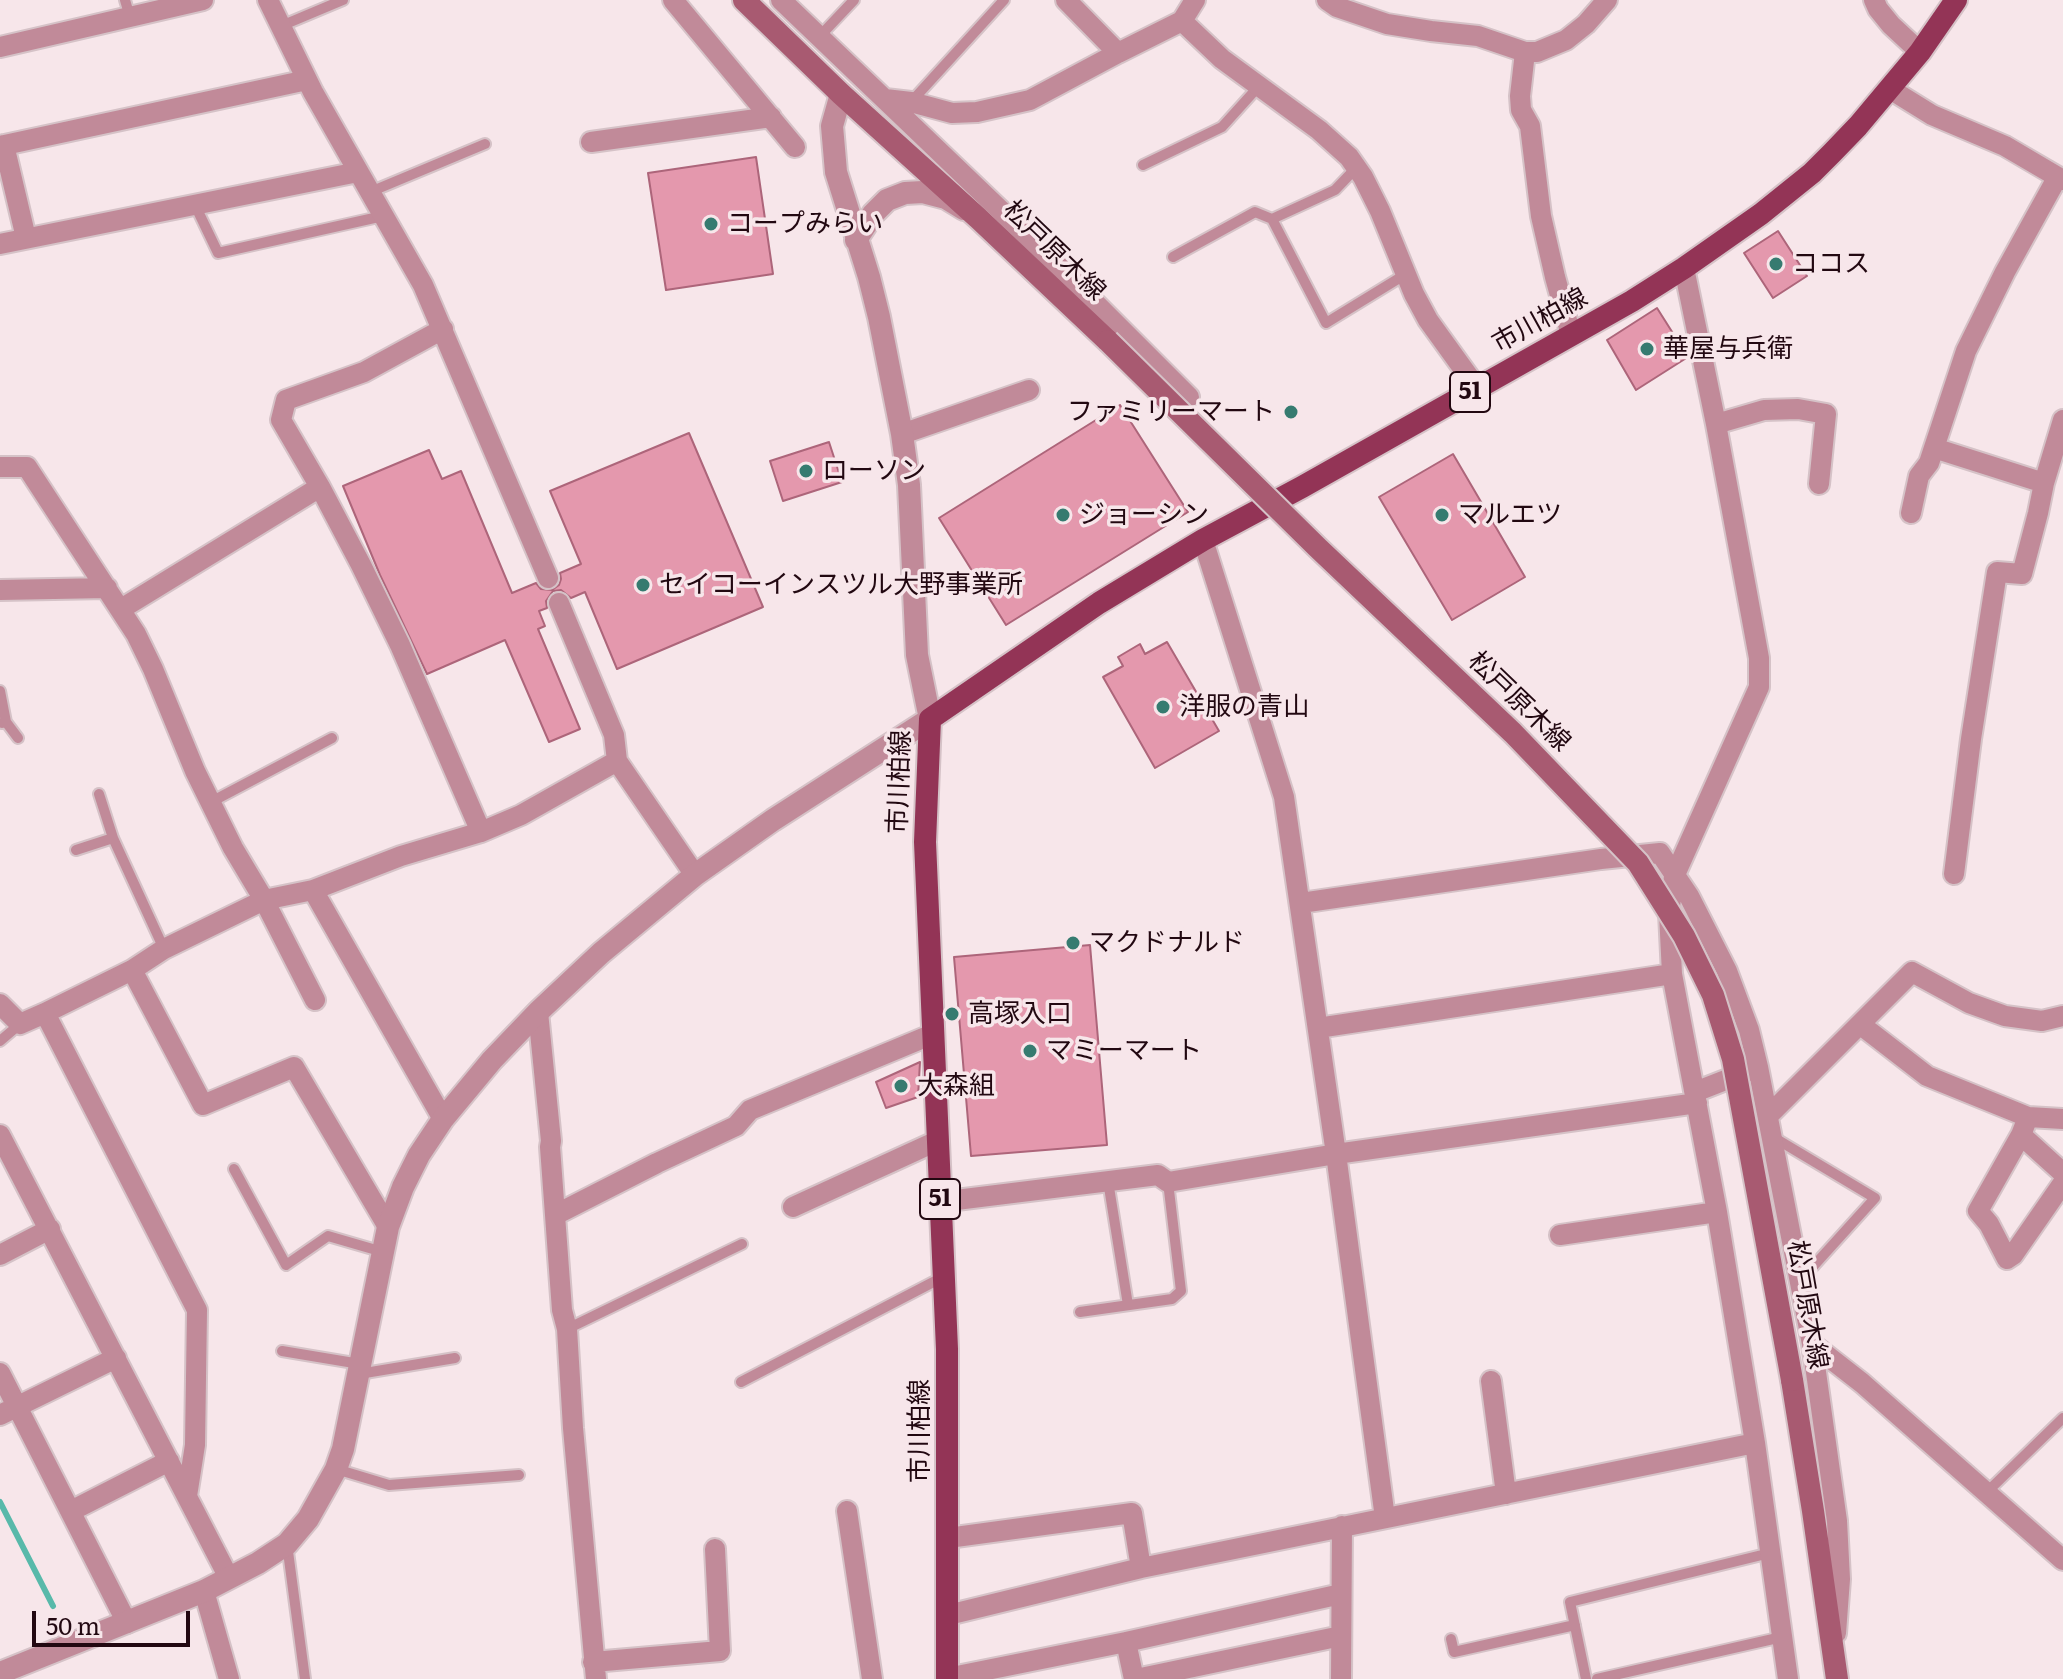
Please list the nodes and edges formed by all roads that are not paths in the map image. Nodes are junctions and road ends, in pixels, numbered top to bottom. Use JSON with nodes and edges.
{"nodes":[{"id":1,"x":203,"y":0,"type":"edge"},
{"id":2,"x":268,"y":0,"type":"edge"},
{"id":3,"x":343,"y":0,"type":"edge"},
{"id":4,"x":673,"y":0,"type":"edge"},
{"id":5,"x":744,"y":0,"type":"edge"},
{"id":6,"x":781,"y":0,"type":"edge"},
{"id":7,"x":854,"y":0,"type":"edge"},
{"id":8,"x":1004,"y":0,"type":"edge"},
{"id":9,"x":1066,"y":0,"type":"edge"},
{"id":10,"x":1195,"y":0,"type":"edge"},
{"id":11,"x":1327,"y":0,"type":"edge"},
{"id":12,"x":1607,"y":0,"type":"edge"},
{"id":13,"x":1874,"y":0,"type":"edge"},
{"id":14,"x":1956,"y":0,"type":"edge"},
{"id":15,"x":127,"y":8,"type":"edge"},
{"id":16,"x":1182,"y":21,"type":"junction"},
{"id":17,"x":281,"y":26,"type":"junction"},
{"id":18,"x":820,"y":36,"type":"junction"},
{"id":19,"x":0,"y":47,"type":"edge"},
{"id":20,"x":1525,"y":52,"type":"junction"},
{"id":21,"x":1920,"y":52,"type":"junction"},
{"id":22,"x":1118,"y":53,"type":"junction"},
{"id":23,"x":307,"y":80,"type":"junction"},
{"id":24,"x":1259,"y":86,"type":"junction"},
{"id":25,"x":1890,"y":89,"type":"junction"},
{"id":26,"x":841,"y":94,"type":"junction"},
{"id":27,"x":885,"y":99,"type":"junction"},
{"id":28,"x":911,"y":102,"type":"junction"},
{"id":29,"x":771,"y":117,"type":"junction"},
{"id":30,"x":591,"y":142,"type":"dead end"},
{"id":31,"x":485,"y":144,"type":"dead end"},
{"id":32,"x":2,"y":145,"type":"edge"},
{"id":33,"x":795,"y":147,"type":"dead end"},
{"id":34,"x":1143,"y":165,"type":"dead end"},
{"id":35,"x":1357,"y":167,"type":"junction"},
{"id":36,"x":358,"y":172,"type":"junction"},
{"id":37,"x":2060,"y":179,"type":"edge"},
{"id":38,"x":370,"y":192,"type":"junction"},
{"id":39,"x":195,"y":205,"type":"junction"},
{"id":40,"x":383,"y":216,"type":"junction"},
{"id":41,"x":978,"y":218,"type":"junction"},
{"id":42,"x":1272,"y":219,"type":"junction"},
{"id":43,"x":26,"y":238,"type":"junction"},
{"id":44,"x":856,"y":240,"type":"junction"},
{"id":45,"x":0,"y":244,"type":"edge"},
{"id":46,"x":1173,"y":257,"type":"dead end"},
{"id":47,"x":1684,"y":268,"type":"junction"},
{"id":48,"x":1406,"y":274,"type":"junction"},
{"id":49,"x":443,"y":329,"type":"junction"},
{"id":50,"x":1571,"y":335,"type":"junction"},
{"id":51,"x":1477,"y":388,"type":"junction"},
{"id":52,"x":1029,"y":390,"type":"dead end"},
{"id":53,"x":1189,"y":397,"type":"dead end"},
{"id":54,"x":2063,"y":420,"type":"edge"},
{"id":55,"x":1716,"y":424,"type":"junction"},
{"id":56,"x":902,"y":434,"type":"junction"},
{"id":57,"x":1934,"y":448,"type":"junction"},
{"id":58,"x":0,"y":467,"type":"edge"},
{"id":59,"x":2044,"y":483,"type":"junction"},
{"id":60,"x":1819,"y":484,"type":"dead end"},
{"id":61,"x":320,"y":487,"type":"junction"},
{"id":62,"x":1911,"y":513,"type":"dead end"},
{"id":63,"x":1203,"y":540,"type":"junction"},
{"id":64,"x":548,"y":578,"type":"dead end"},
{"id":65,"x":107,"y":588,"type":"junction"},
{"id":66,"x":0,"y":590,"type":"edge"},
{"id":67,"x":559,"y":603,"type":"dead end"},
{"id":68,"x":121,"y":609,"type":"junction"},
{"id":69,"x":0,"y":691,"type":"edge"},
{"id":70,"x":930,"y":719,"type":"junction"},
{"id":71,"x":3,"y":722,"type":"edge"},
{"id":72,"x":18,"y":738,"type":"dead end"},
{"id":73,"x":332,"y":738,"type":"dead end"},
{"id":74,"x":617,"y":761,"type":"junction"},
{"id":75,"x":99,"y":794,"type":"dead end"},
{"id":76,"x":211,"y":802,"type":"junction"},
{"id":77,"x":481,"y":832,"type":"junction"},
{"id":78,"x":113,"y":838,"type":"junction"},
{"id":79,"x":76,"y":850,"type":"dead end"},
{"id":80,"x":1954,"y":874,"type":"dead end"},
{"id":81,"x":695,"y":875,"type":"junction"},
{"id":82,"x":1674,"y":877,"type":"junction"},
{"id":83,"x":313,"y":890,"type":"junction"},
{"id":84,"x":264,"y":900,"type":"junction"},
{"id":85,"x":1301,"y":903,"type":"junction"},
{"id":86,"x":164,"y":949,"type":"junction"},
{"id":87,"x":132,"y":970,"type":"junction"},
{"id":88,"x":1672,"y":974,"type":"junction"},
{"id":89,"x":315,"y":1000,"type":"dead end"},
{"id":90,"x":0,"y":1004,"type":"edge"},
{"id":91,"x":538,"y":1012,"type":"junction"},
{"id":92,"x":45,"y":1013,"type":"junction"},
{"id":93,"x":2063,"y":1016,"type":"edge"},
{"id":94,"x":20,"y":1024,"type":"junction"},
{"id":95,"x":1861,"y":1025,"type":"junction"},
{"id":96,"x":1318,"y":1028,"type":"junction"},
{"id":97,"x":933,"y":1034,"type":"junction"},
{"id":98,"x":0,"y":1041,"type":"edge"},
{"id":99,"x":1758,"y":1067,"type":"junction"},
{"id":100,"x":1696,"y":1098,"type":"junction"},
{"id":101,"x":443,"y":1119,"type":"junction"},
{"id":102,"x":2063,"y":1119,"type":"edge"},
{"id":103,"x":1770,"y":1126,"type":"junction"},
{"id":104,"x":2025,"y":1126,"type":"junction"},
{"id":105,"x":0,"y":1135,"type":"edge"},
{"id":106,"x":937,"y":1141,"type":"junction"},
{"id":107,"x":1336,"y":1154,"type":"junction"},
{"id":108,"x":234,"y":1169,"type":"dead end"},
{"id":109,"x":2063,"y":1173,"type":"edge"},
{"id":110,"x":1108,"y":1181,"type":"junction"},
{"id":111,"x":1168,"y":1182,"type":"junction"},
{"id":112,"x":2063,"y":1183,"type":"edge"},
{"id":113,"x":940,"y":1202,"type":"junction"},
{"id":114,"x":793,"y":1207,"type":"dead end"},
{"id":115,"x":1717,"y":1212,"type":"junction"},
{"id":116,"x":555,"y":1215,"type":"junction"},
{"id":117,"x":388,"y":1227,"type":"junction"},
{"id":118,"x":50,"y":1229,"type":"junction"},
{"id":119,"x":1560,"y":1235,"type":"dead end"},
{"id":120,"x":742,"y":1244,"type":"dead end"},
{"id":121,"x":383,"y":1252,"type":"junction"},
{"id":122,"x":0,"y":1255,"type":"edge"},
{"id":123,"x":943,"y":1277,"type":"junction"},
{"id":124,"x":1800,"y":1281,"type":"junction"},
{"id":125,"x":1128,"y":1305,"type":"junction"},
{"id":126,"x":1080,"y":1312,"type":"dead end"},
{"id":127,"x":567,"y":1329,"type":"junction"},
{"id":128,"x":1812,"y":1344,"type":"junction"},
{"id":129,"x":282,"y":1351,"type":"dead end"},
{"id":130,"x":116,"y":1358,"type":"junction"},
{"id":131,"x":455,"y":1358,"type":"dead end"},
{"id":132,"x":359,"y":1369,"type":"junction"},
{"id":133,"x":0,"y":1373,"type":"edge"},
{"id":134,"x":1491,"y":1381,"type":"dead end"},
{"id":135,"x":741,"y":1382,"type":"dead end"},
{"id":136,"x":1862,"y":1383,"type":"junction"},
{"id":137,"x":1819,"y":1403,"type":"junction"},
{"id":138,"x":8,"y":1410,"type":"edge"},
{"id":139,"x":2063,"y":1418,"type":"edge"},
{"id":140,"x":1755,"y":1443,"type":"junction"},
{"id":141,"x":169,"y":1461,"type":"junction"},
{"id":142,"x":336,"y":1469,"type":"junction"},
{"id":143,"x":519,"y":1475,"type":"dead end"},
{"id":144,"x":1987,"y":1492,"type":"junction"},
{"id":145,"x":1506,"y":1494,"type":"junction"},
{"id":146,"x":187,"y":1496,"type":"junction"},
{"id":147,"x":71,"y":1511,"type":"junction"},
{"id":148,"x":847,"y":1511,"type":"dead end"},
{"id":149,"x":1385,"y":1518,"type":"junction"},
{"id":150,"x":1342,"y":1526,"type":"junction"},
{"id":151,"x":948,"y":1538,"type":"junction"},
{"id":152,"x":287,"y":1544,"type":"junction"},
{"id":153,"x":715,"y":1549,"type":"dead end"},
{"id":154,"x":1770,"y":1553,"type":"junction"},
{"id":155,"x":2063,"y":1560,"type":"edge"},
{"id":156,"x":1141,"y":1568,"type":"junction"},
{"id":157,"x":229,"y":1578,"type":"junction"},
{"id":158,"x":204,"y":1591,"type":"junction"},
{"id":159,"x":1341,"y":1594,"type":"junction"},
{"id":160,"x":948,"y":1615,"type":"junction"},
{"id":161,"x":127,"y":1623,"type":"junction"},
{"id":162,"x":1575,"y":1625,"type":"junction"},
{"id":163,"x":1341,"y":1636,"type":"junction"},
{"id":164,"x":1782,"y":1637,"type":"junction"},
{"id":165,"x":1451,"y":1639,"type":"dead end"},
{"id":166,"x":1126,"y":1642,"type":"junction"},
{"id":167,"x":1836,"y":1670,"type":"edge"},
{"id":168,"x":594,"y":1671,"type":"edge"},
{"id":169,"x":0,"y":1673,"type":"edge"},
{"id":170,"x":947,"y":1678,"type":"edge"},
{"id":171,"x":229,"y":1679,"type":"edge"},
{"id":172,"x":305,"y":1679,"type":"edge"},
{"id":173,"x":872,"y":1679,"type":"edge"},
{"id":174,"x":1135,"y":1679,"type":"edge"},
{"id":175,"x":1341,"y":1679,"type":"edge"},
{"id":176,"x":1586,"y":1679,"type":"edge"},
{"id":177,"x":1597,"y":1679,"type":"edge"},
{"id":178,"x":1788,"y":1679,"type":"edge"}],
"edges":[{"from":1,"to":15,"type":"street"},
{"from":2,"to":17,"type":"street"},
{"from":3,"to":17,"type":"lane"},
{"from":4,"to":29,"type":"street"},
{"from":5,"to":26,"type":"main road","name":"松戸原木線"},
{"from":6,"to":18,"type":"street"},
{"from":7,"to":18,"type":"lane"},
{"from":8,"to":28,"type":"lane"},
{"from":9,"to":22,"type":"street"},
{"from":10,"to":16,"type":"street"},
{"from":11,"to":20,"type":"street"},
{"from":12,"to":20,"type":"street"},
{"from":13,"to":21,"type":"street"},
{"from":14,"to":21,"type":"main road","name":"市川柏線","number":"51"},
{"from":15,"to":19,"type":"street"},
{"from":16,"to":22,"type":"street"},
{"from":16,"to":24,"type":"street"},
{"from":17,"to":23,"type":"street"},
{"from":18,"to":27,"type":"street"},
{"from":20,"to":50,"type":"street"},
{"from":21,"to":25,"type":"main road","name":"市川柏線","number":"51"},
{"from":22,"to":28,"type":"street"},
{"from":23,"to":32,"type":"street"},
{"from":23,"to":36,"type":"street"},
{"from":24,"to":34,"type":"lane"},
{"from":24,"to":35,"type":"street"},
{"from":25,"to":37,"type":"street"},
{"from":25,"to":47,"type":"main road","name":"市川柏線","number":"51"},
{"from":26,"to":41,"type":"main road","name":"松戸原木線"},
{"from":26,"to":44,"type":"street"},
{"from":27,"to":28,"type":"street"},
{"from":27,"to":53,"type":"street"},
{"from":29,"to":30,"type":"street"},
{"from":29,"to":33,"type":"street"},
{"from":31,"to":38,"type":"lane"},
{"from":32,"to":43,"type":"street"},
{"from":35,"to":42,"type":"lane"},
{"from":35,"to":48,"type":"street"},
{"from":36,"to":38,"type":"street"},
{"from":36,"to":39,"type":"street"},
{"from":37,"to":57,"type":"street"},
{"from":38,"to":40,"type":"street"},
{"from":39,"to":40,"type":"lane"},
{"from":39,"to":43,"type":"street"},
{"from":40,"to":49,"type":"street"},
{"from":41,"to":44,"type":"street"},
{"from":41,"to":167,"type":"main road","name":"松戸原木線","bridge":true},
{"from":42,"to":46,"type":"lane"},
{"from":42,"to":48,"type":"lane"},
{"from":43,"to":45,"type":"street"},
{"from":44,"to":56,"type":"street"},
{"from":47,"to":50,"type":"main road","name":"市川柏線","number":"51"},
{"from":47,"to":55,"type":"street"},
{"from":48,"to":51,"type":"street"},
{"from":49,"to":61,"type":"street"},
{"from":49,"to":64,"type":"street"},
{"from":50,"to":51,"type":"main road","name":"市川柏線","number":"51"},
{"from":51,"to":63,"type":"main road","name":"市川柏線","number":"51"},
{"from":52,"to":56,"type":"street"},
{"from":54,"to":59,"type":"street"},
{"from":55,"to":60,"type":"street"},
{"from":55,"to":82,"type":"street"},
{"from":56,"to":70,"type":"street"},
{"from":57,"to":59,"type":"street"},
{"from":57,"to":62,"type":"street"},
{"from":58,"to":65,"type":"street"},
{"from":59,"to":80,"type":"street"},
{"from":61,"to":68,"type":"street"},
{"from":61,"to":77,"type":"street"},
{"from":63,"to":70,"type":"main road","name":"市川柏線","number":"51"},
{"from":63,"to":85,"type":"street"},
{"from":65,"to":66,"type":"street"},
{"from":65,"to":68,"type":"street"},
{"from":67,"to":74,"type":"street"},
{"from":68,"to":76,"type":"street"},
{"from":69,"to":71,"type":"lane"},
{"from":70,"to":81,"type":"street"},
{"from":70,"to":97,"type":"main road","name":"市川柏線","number":"51"},
{"from":71,"to":72,"type":"lane"},
{"from":73,"to":76,"type":"lane"},
{"from":74,"to":77,"type":"street"},
{"from":74,"to":81,"type":"street"},
{"from":75,"to":78,"type":"lane"},
{"from":76,"to":84,"type":"street"},
{"from":77,"to":83,"type":"street"},
{"from":78,"to":79,"type":"lane"},
{"from":78,"to":86,"type":"lane"},
{"from":81,"to":91,"type":"street"},
{"from":82,"to":85,"type":"street"},
{"from":82,"to":88,"type":"street"},
{"from":82,"to":99,"type":"street"},
{"from":83,"to":84,"type":"street"},
{"from":83,"to":101,"type":"street"},
{"from":84,"to":86,"type":"street"},
{"from":84,"to":89,"type":"street"},
{"from":85,"to":96,"type":"street"},
{"from":86,"to":87,"type":"street"},
{"from":87,"to":92,"type":"street"},
{"from":87,"to":117,"type":"street"},
{"from":88,"to":96,"type":"street"},
{"from":88,"to":100,"type":"street"},
{"from":90,"to":94,"type":"street"},
{"from":91,"to":101,"type":"street"},
{"from":91,"to":116,"type":"street"},
{"from":92,"to":94,"type":"street"},
{"from":92,"to":146,"type":"street"},
{"from":93,"to":95,"type":"street"},
{"from":94,"to":98,"type":"lane"},
{"from":95,"to":103,"type":"street"},
{"from":95,"to":104,"type":"street"},
{"from":96,"to":107,"type":"street"},
{"from":97,"to":106,"type":"main road","name":"市川柏線","number":"51"},
{"from":97,"to":116,"type":"street"},
{"from":99,"to":100,"type":"street"},
{"from":99,"to":103,"type":"street"},
{"from":100,"to":107,"type":"street"},
{"from":100,"to":115,"type":"street"},
{"from":101,"to":117,"type":"street"},
{"from":102,"to":104,"type":"street"},
{"from":103,"to":124,"type":"street"},
{"from":103,"to":124,"type":"lane"},
{"from":104,"to":109,"type":"street"},
{"from":104,"to":112,"type":"street"},
{"from":105,"to":118,"type":"street"},
{"from":106,"to":113,"type":"main road","name":"市川柏線","number":"51"},
{"from":106,"to":114,"type":"street"},
{"from":107,"to":111,"type":"street"},
{"from":107,"to":149,"type":"street"},
{"from":108,"to":121,"type":"lane"},
{"from":110,"to":111,"type":"street"},
{"from":110,"to":113,"type":"street"},
{"from":110,"to":125,"type":"lane"},
{"from":111,"to":125,"type":"lane"},
{"from":113,"to":123,"type":"main road","name":"市川柏線","number":"51"},
{"from":115,"to":119,"type":"street"},
{"from":115,"to":140,"type":"street"},
{"from":116,"to":127,"type":"street"},
{"from":117,"to":121,"type":"street"},
{"from":118,"to":122,"type":"street"},
{"from":118,"to":130,"type":"street"},
{"from":120,"to":127,"type":"lane"},
{"from":121,"to":132,"type":"street"},
{"from":123,"to":135,"type":"lane"},
{"from":123,"to":151,"type":"main road","name":"市川柏線","number":"51"},
{"from":124,"to":128,"type":"street"},
{"from":125,"to":126,"type":"lane"},
{"from":127,"to":168,"type":"street"},
{"from":128,"to":136,"type":"street"},
{"from":128,"to":137,"type":"street"},
{"from":129,"to":132,"type":"lane"},
{"from":130,"to":138,"type":"street"},
{"from":130,"to":141,"type":"street"},
{"from":131,"to":132,"type":"lane"},
{"from":132,"to":142,"type":"street"},
{"from":133,"to":138,"type":"street"},
{"from":134,"to":145,"type":"street"},
{"from":136,"to":137,"type":"street"},
{"from":136,"to":144,"type":"street"},
{"from":137,"to":167,"type":"street"},
{"from":138,"to":147,"type":"street"},
{"from":139,"to":144,"type":"lane"},
{"from":140,"to":145,"type":"street"},
{"from":140,"to":154,"type":"street"},
{"from":141,"to":146,"type":"street"},
{"from":141,"to":147,"type":"street"},
{"from":142,"to":143,"type":"lane"},
{"from":142,"to":152,"type":"street"},
{"from":144,"to":155,"type":"street"},
{"from":145,"to":149,"type":"street"},
{"from":146,"to":157,"type":"street"},
{"from":147,"to":161,"type":"street"},
{"from":148,"to":173,"type":"street"},
{"from":149,"to":150,"type":"street"},
{"from":150,"to":156,"type":"street"},
{"from":150,"to":159,"type":"street"},
{"from":151,"to":156,"type":"street"},
{"from":151,"to":160,"type":"main road","name":"市川柏線","number":"51"},
{"from":152,"to":157,"type":"street"},
{"from":152,"to":172,"type":"lane"},
{"from":153,"to":168,"type":"street"},
{"from":154,"to":162,"type":"lane"},
{"from":154,"to":164,"type":"street"},
{"from":156,"to":160,"type":"street"},
{"from":157,"to":158,"type":"street"},
{"from":158,"to":161,"type":"street"},
{"from":158,"to":171,"type":"street"},
{"from":159,"to":163,"type":"street"},
{"from":159,"to":166,"type":"street"},
{"from":160,"to":170,"type":"main road","name":"市川柏線","number":"51"},
{"from":161,"to":169,"type":"street"},
{"from":162,"to":165,"type":"lane"},
{"from":162,"to":176,"type":"lane"},
{"from":163,"to":174,"type":"street"},
{"from":163,"to":175,"type":"street"},
{"from":164,"to":177,"type":"lane"},
{"from":164,"to":178,"type":"street"},
{"from":166,"to":170,"type":"street"},
{"from":166,"to":174,"type":"street"}]}
